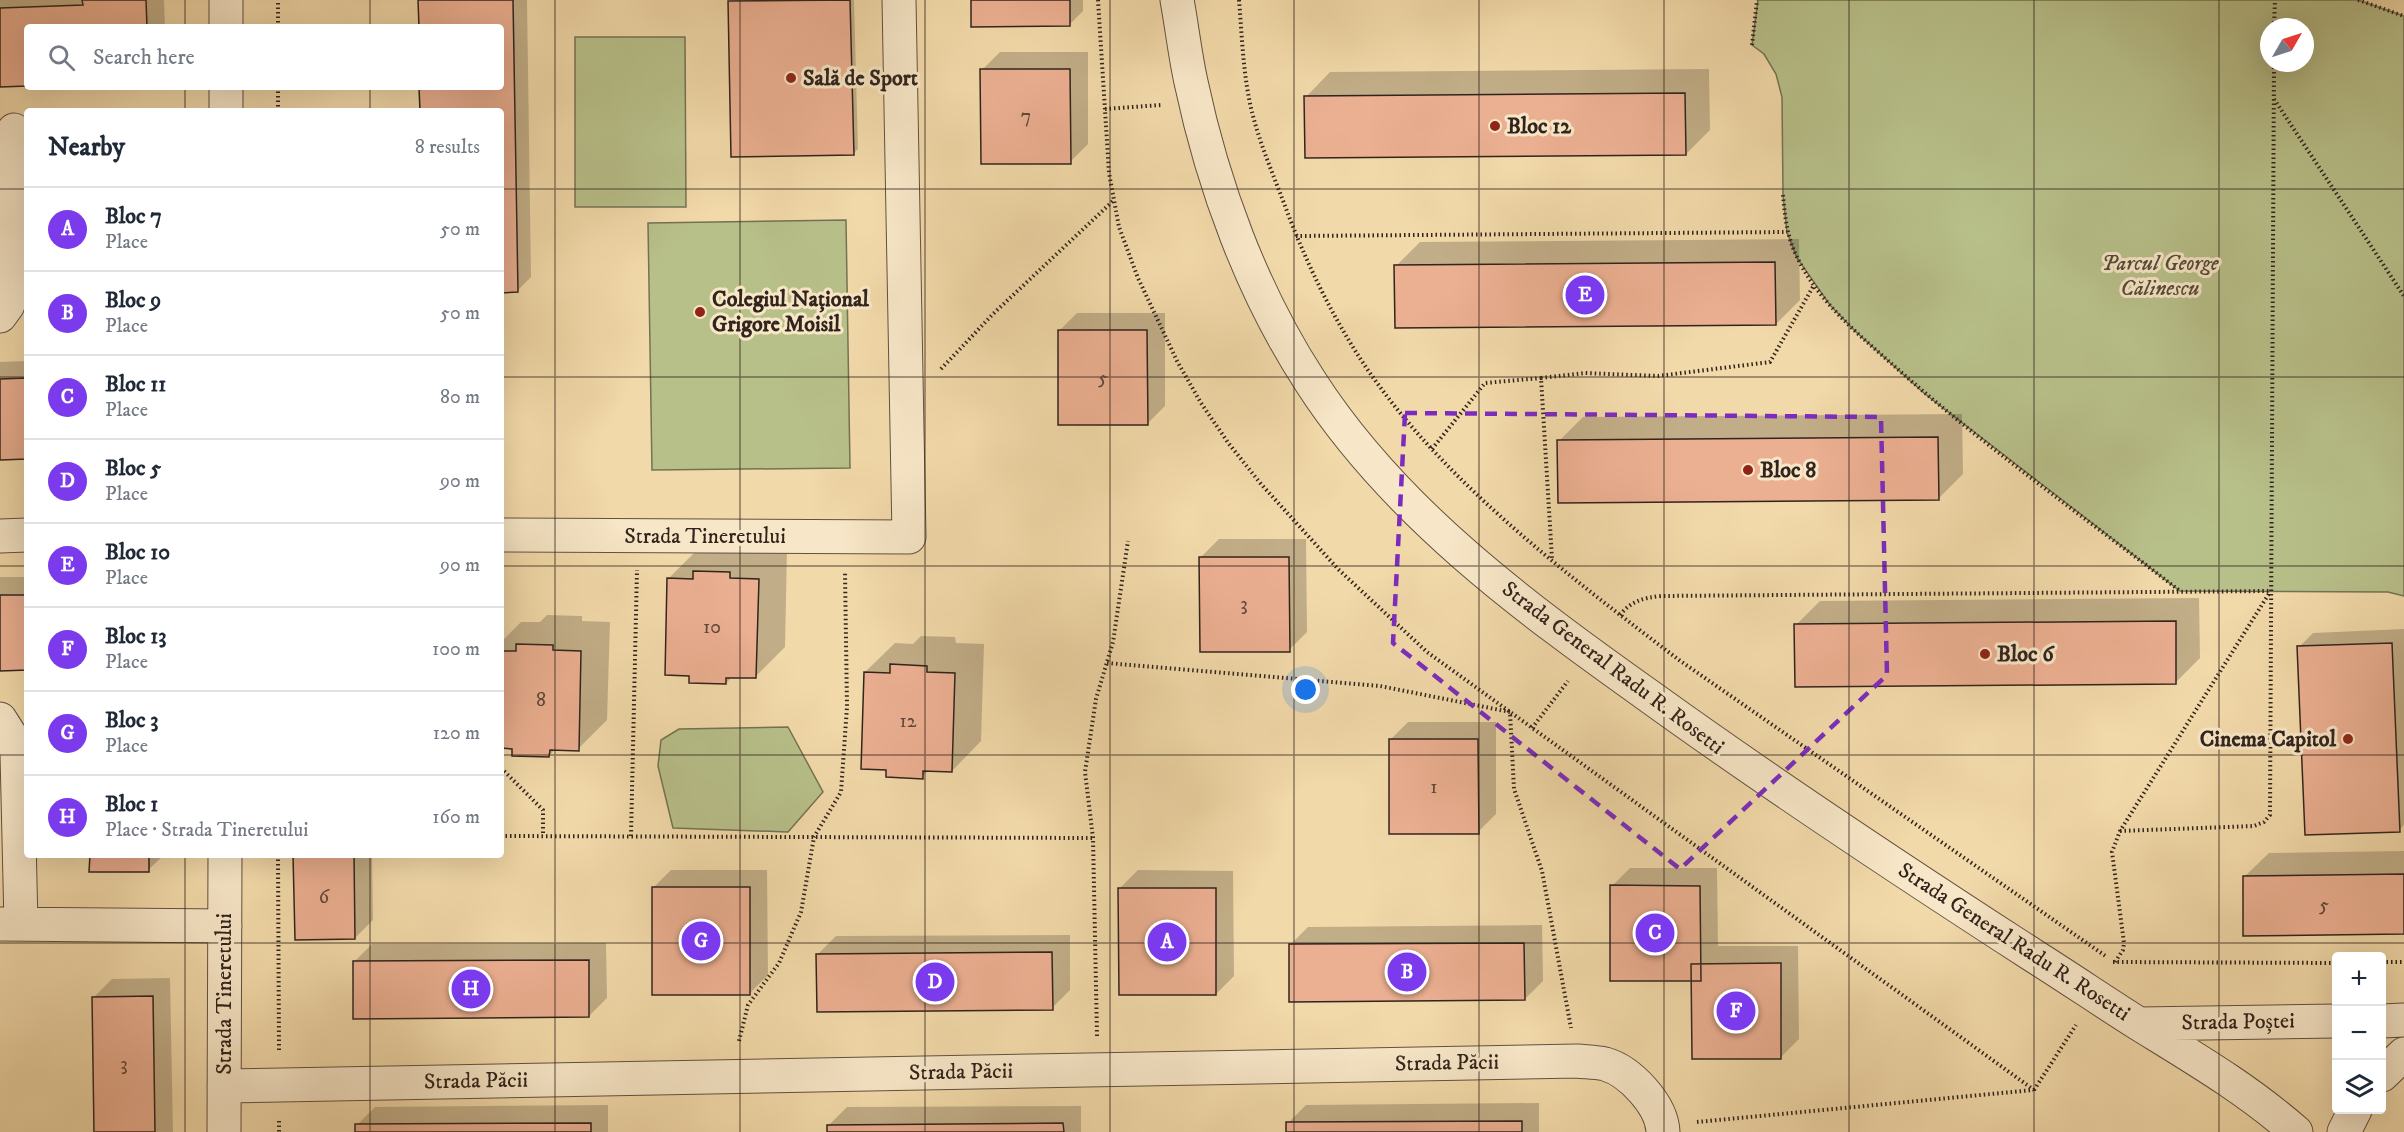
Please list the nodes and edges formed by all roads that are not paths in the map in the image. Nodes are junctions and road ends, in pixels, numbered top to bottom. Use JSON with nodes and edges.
{"nodes":[{"id":1,"x":226,"y":0,"type":"edge"},
{"id":2,"x":900,"y":0,"type":"edge"},
{"id":3,"x":1177,"y":0,"type":"edge"},
{"id":4,"x":226,"y":24,"type":"edge"},
{"id":5,"x":226,"y":90,"type":"edge"},
{"id":6,"x":226,"y":108,"type":"edge"},
{"id":7,"x":14,"y":130,"type":"edge"},
{"id":8,"x":0,"y":316,"type":"edge"},
{"id":9,"x":504,"y":535,"type":"edge"},
{"id":10,"x":0,"y":536,"type":"edge"},
{"id":11,"x":24,"y":536,"type":"edge"},
{"id":12,"x":0,"y":719,"type":"edge"},
{"id":13,"x":225,"y":858,"type":"edge"},
{"id":14,"x":11,"y":924,"type":"edge"},
{"id":15,"x":225,"y":926,"type":"junction"},
{"id":16,"x":2404,"y":1020,"type":"edge"},
{"id":17,"x":2332,"y":1021,"type":"edge"},
{"id":18,"x":2386,"y":1021,"type":"edge"},
{"id":19,"x":2139,"y":1024,"type":"junction"},
{"id":20,"x":2404,"y":1054,"type":"edge"},
{"id":21,"x":2386,"y":1071,"type":"edge"},
{"id":22,"x":224,"y":1086,"type":"junction"},
{"id":23,"x":2353,"y":1114,"type":"edge"},
{"id":24,"x":1663,"y":1129,"type":"edge"},
{"id":25,"x":224,"y":1132,"type":"edge"},
{"id":26,"x":2296,"y":1132,"type":"edge"},
{"id":27,"x":2344,"y":1132,"type":"edge"}],
"edges":[{"from":1,"to":4,"type":"street"},
{"from":2,"to":9,"type":"street","name":"Strada Tineretului"},
{"from":3,"to":19,"type":"street","name":"Strada General Radu R. Rosetti"},
{"from":5,"to":6,"type":"street"},
{"from":7,"to":8,"type":"street"},
{"from":10,"to":11,"type":"street"},
{"from":12,"to":14,"type":"street"},
{"from":13,"to":15,"type":"street","name":"Strada Tineretului"},
{"from":14,"to":15,"type":"street"},
{"from":15,"to":22,"type":"street","name":"Strada Tineretului"},
{"from":16,"to":18,"type":"street"},
{"from":17,"to":19,"type":"street","name":"Strada Poștei"},
{"from":19,"to":26,"type":"street","name":"Strada General Radu R. Rosetti"},
{"from":20,"to":21,"type":"street"},
{"from":22,"to":24,"type":"street","name":"Strada Păcii"},
{"from":22,"to":25,"type":"street","name":"Strada Tineretului"},
{"from":23,"to":27,"type":"street"}]}
